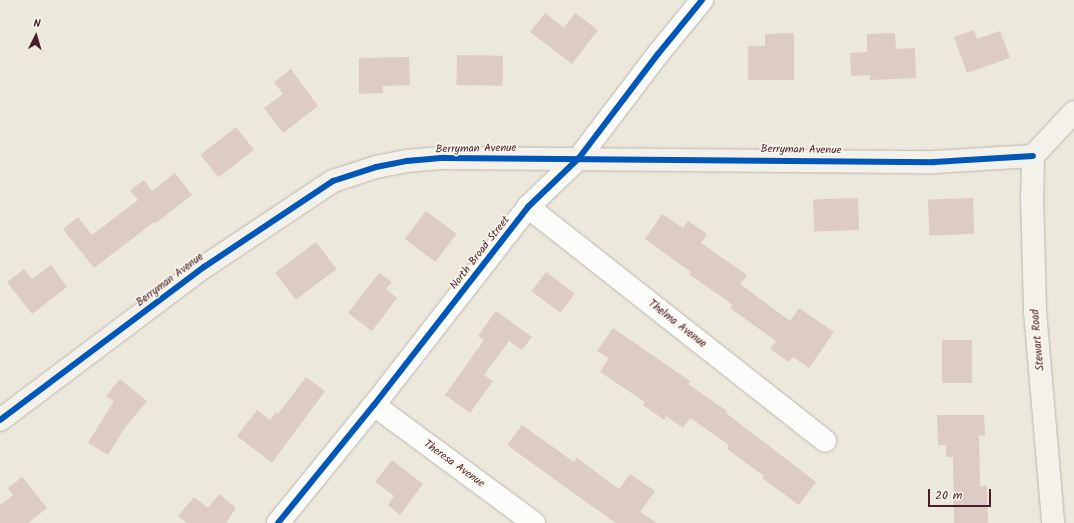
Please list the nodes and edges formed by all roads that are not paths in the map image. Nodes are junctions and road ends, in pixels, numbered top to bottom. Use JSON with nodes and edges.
{"nodes":[{"id":1,"x":702,"y":0,"type":"edge"},
{"id":2,"x":1074,"y":112,"type":"edge"},
{"id":3,"x":1033,"y":156,"type":"junction"},
{"id":4,"x":579,"y":158,"type":"junction"},
{"id":5,"x":528,"y":207,"type":"junction"},
{"id":6,"x":374,"y":405,"type":"junction"},
{"id":7,"x":0,"y":420,"type":"edge"},
{"id":8,"x":825,"y":441,"type":"dead end"},
{"id":9,"x":278,"y":523,"type":"edge"},
{"id":10,"x":534,"y":523,"type":"edge"},
{"id":11,"x":1054,"y":523,"type":"edge"}],
"edges":[{"from":1,"to":4,"type":"street","name":"North Broad Street"},
{"from":2,"to":3,"type":"street"},
{"from":3,"to":4,"type":"street","name":"Berryman Avenue"},
{"from":3,"to":11,"type":"street","name":"Stewart Road"},
{"from":4,"to":5,"type":"street","name":"North Broad Street"},
{"from":4,"to":7,"type":"street","name":"Berryman Avenue"},
{"from":5,"to":6,"type":"street","name":"North Broad Street"},
{"from":5,"to":8,"type":"street","name":"Thelma Avenue"},
{"from":6,"to":9,"type":"street","name":"North Broad Street"},
{"from":6,"to":10,"type":"street","name":"Theresa Avenue"}]}
